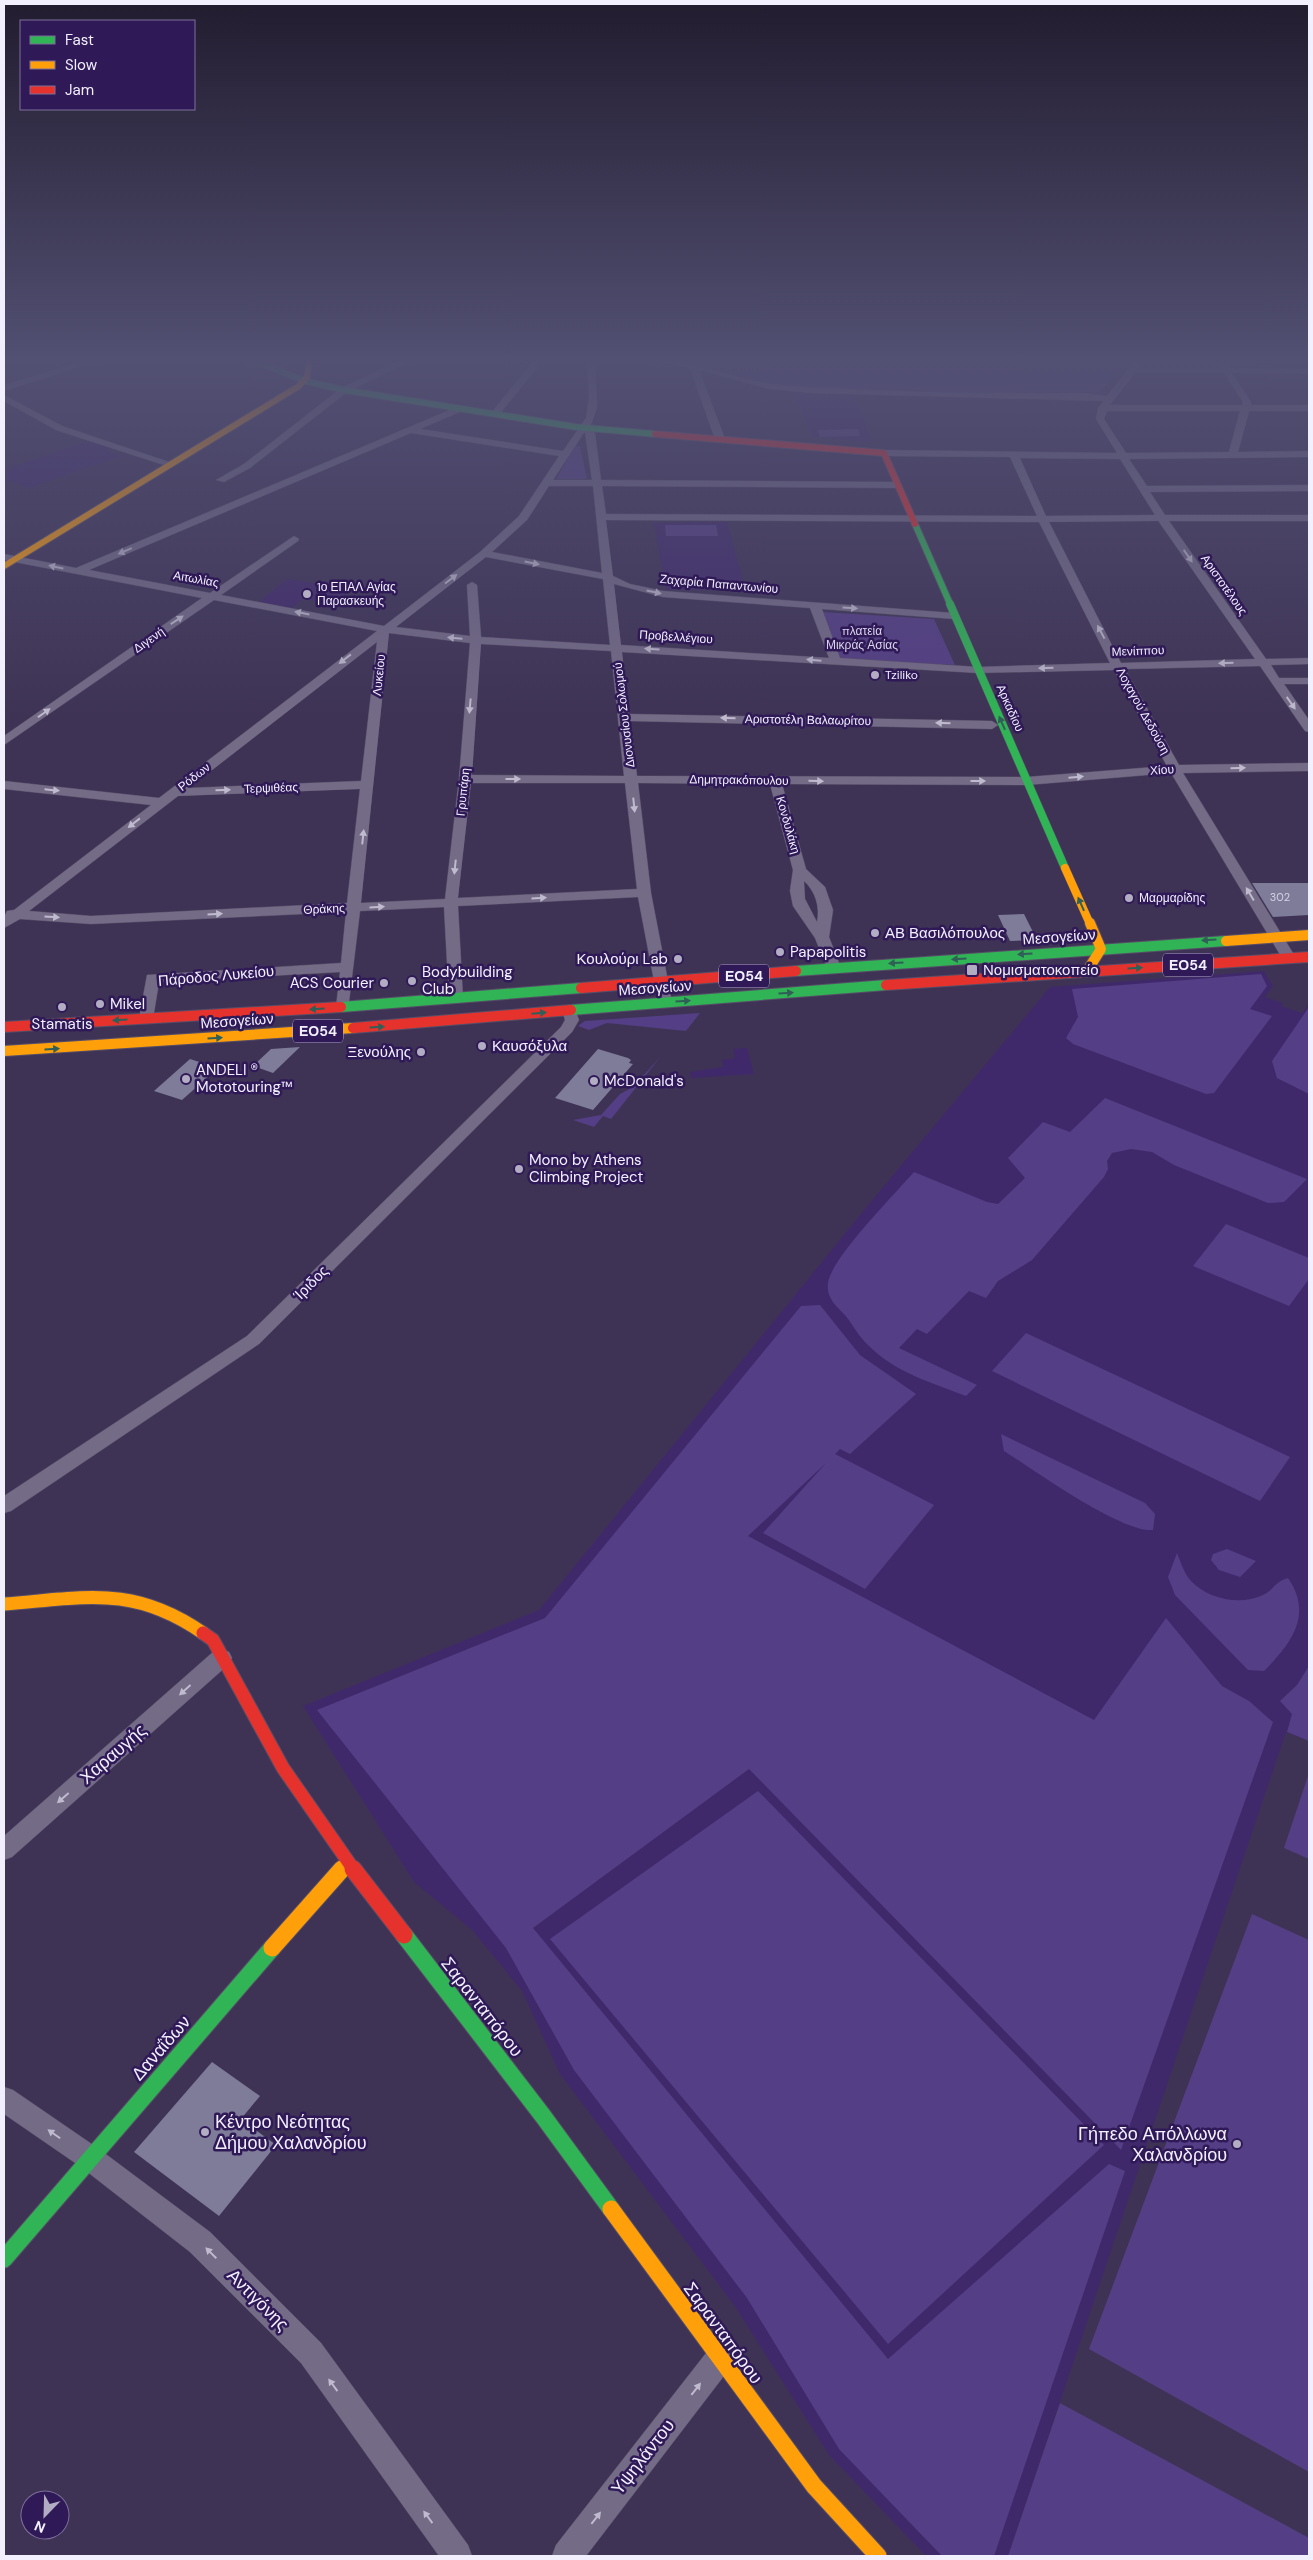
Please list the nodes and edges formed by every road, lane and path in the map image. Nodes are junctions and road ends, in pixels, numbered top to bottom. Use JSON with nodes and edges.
{"nodes":[{"id":1,"x":148,"y":477,"type":"edge"},
{"id":2,"x":226,"y":477,"type":"edge"},
{"id":3,"x":298,"y":477,"type":"edge"},
{"id":4,"x":550,"y":477,"type":"edge"},
{"id":5,"x":596,"y":477,"type":"edge"},
{"id":6,"x":890,"y":477,"type":"edge"},
{"id":7,"x":1024,"y":477,"type":"edge"},
{"id":8,"x":1136,"y":477,"type":"edge"},
{"id":9,"x":221,"y":480,"type":"dead end"},
{"id":10,"x":547,"y":483,"type":"junction"},
{"id":11,"x":597,"y":483,"type":"junction"},
{"id":12,"x":893,"y":485,"type":"junction"},
{"id":13,"x":1309,"y":488,"type":"edge"},
{"id":14,"x":1144,"y":489,"type":"junction"},
{"id":15,"x":600,"y":516,"type":"junction"},
{"id":16,"x":1309,"y":518,"type":"edge"},
{"id":17,"x":908,"y":519,"type":"junction"},
{"id":18,"x":1042,"y":519,"type":"junction"},
{"id":19,"x":1163,"y":520,"type":"junction"},
{"id":20,"x":294,"y":539,"type":"dead end"},
{"id":21,"x":484,"y":554,"type":"junction"},
{"id":22,"x":4,"y":557,"type":"edge"},
{"id":23,"x":16,"y":559,"type":"junction"},
{"id":24,"x":4,"y":566,"type":"edge"},
{"id":25,"x":77,"y":571,"type":"junction"},
{"id":26,"x":607,"y":577,"type":"junction"},
{"id":27,"x":472,"y":585,"type":"dead end"},
{"id":28,"x":215,"y":596,"type":"junction"},
{"id":29,"x":815,"y":606,"type":"junction"},
{"id":30,"x":951,"y":616,"type":"junction"},
{"id":31,"x":384,"y":629,"type":"junction"},
{"id":32,"x":476,"y":640,"type":"junction"},
{"id":33,"x":616,"y":647,"type":"junction"},
{"id":34,"x":1309,"y":661,"type":"edge"},
{"id":35,"x":836,"y":662,"type":"junction"},
{"id":36,"x":1262,"y":662,"type":"junction"},
{"id":37,"x":1119,"y":666,"type":"junction"},
{"id":38,"x":973,"y":669,"type":"junction"},
{"id":39,"x":1309,"y":681,"type":"edge"},
{"id":40,"x":1276,"y":682,"type":"junction"},
{"id":41,"x":625,"y":716,"type":"junction"},
{"id":42,"x":992,"y":725,"type":"junction"},
{"id":43,"x":1309,"y":728,"type":"edge"},
{"id":44,"x":4,"y":741,"type":"edge"},
{"id":45,"x":1309,"y":767,"type":"edge"},
{"id":46,"x":1175,"y":769,"type":"junction"},
{"id":47,"x":465,"y":779,"type":"junction"},
{"id":48,"x":632,"y":779,"type":"junction"},
{"id":49,"x":775,"y":780,"type":"junction"},
{"id":50,"x":1021,"y":781,"type":"junction"},
{"id":51,"x":4,"y":785,"type":"edge"},
{"id":52,"x":368,"y":785,"type":"junction"},
{"id":53,"x":174,"y":792,"type":"junction"},
{"id":54,"x":1022,"y":799,"type":"dead end"},
{"id":55,"x":161,"y":802,"type":"junction"},
{"id":56,"x":800,"y":870,"type":"junction"},
{"id":57,"x":644,"y":893,"type":"junction"},
{"id":58,"x":451,"y":902,"type":"junction"},
{"id":59,"x":355,"y":908,"type":"junction"},
{"id":60,"x":10,"y":913,"type":"edge"},
{"id":61,"x":4,"y":924,"type":"edge"},
{"id":62,"x":1309,"y":935,"type":"edge"},
{"id":63,"x":1276,"y":936,"type":"junction"},
{"id":64,"x":822,"y":937,"type":"junction"},
{"id":65,"x":1101,"y":949,"type":"junction"},
{"id":66,"x":1309,"y":957,"type":"edge"},
{"id":67,"x":1290,"y":958,"type":"junction"},
{"id":68,"x":348,"y":967,"type":"junction"},
{"id":69,"x":834,"y":968,"type":"junction"},
{"id":70,"x":1087,"y":971,"type":"junction"},
{"id":71,"x":660,"y":983,"type":"junction"},
{"id":72,"x":456,"y":999,"type":"junction"},
{"id":73,"x":665,"y":1002,"type":"junction"},
{"id":74,"x":343,"y":1007,"type":"junction"},
{"id":75,"x":569,"y":1010,"type":"junction"},
{"id":76,"x":146,"y":1019,"type":"junction"},
{"id":77,"x":4,"y":1027,"type":"edge"},
{"id":78,"x":4,"y":1051,"type":"edge"},
{"id":79,"x":4,"y":1506,"type":"edge"},
{"id":80,"x":4,"y":1604,"type":"edge"},
{"id":81,"x":221,"y":1658,"type":"junction"},
{"id":82,"x":4,"y":1850,"type":"edge"},
{"id":83,"x":348,"y":1863,"type":"junction"},
{"id":84,"x":4,"y":2099,"type":"edge"},
{"id":85,"x":90,"y":2158,"type":"junction"},
{"id":86,"x":4,"y":2259,"type":"edge"},
{"id":87,"x":720,"y":2358,"type":"junction"},
{"id":88,"x":457,"y":2556,"type":"edge"},
{"id":89,"x":567,"y":2556,"type":"edge"},
{"id":90,"x":878,"y":2556,"type":"edge"}],
"edges":[{"from":1,"to":23,"type":"street"},
{"from":2,"to":9,"type":"street"},
{"from":3,"to":25,"type":"street","one_way":true},
{"from":4,"to":10,"type":"street"},
{"from":5,"to":11,"type":"street","name":"Διονυσίου Σολωμού"},
{"from":6,"to":12,"type":"street","name":"Αρκαδίου"},
{"from":7,"to":18,"type":"street","name":"Λοχαγού Δεδούση"},
{"from":8,"to":14,"type":"street","name":"Αριστοτέλους"},
{"from":10,"to":11,"type":"street"},
{"from":10,"to":21,"type":"street"},
{"from":11,"to":12,"type":"street"},
{"from":11,"to":15,"type":"street","name":"Διονυσίου Σολωμού"},
{"from":12,"to":17,"type":"street","name":"Αρκαδίου"},
{"from":13,"to":14,"type":"street"},
{"from":14,"to":19,"type":"street","name":"Αριστοτέλους"},
{"from":15,"to":17,"type":"street"},
{"from":15,"to":26,"type":"street","name":"Διονυσίου Σολωμού"},
{"from":16,"to":19,"type":"street"},
{"from":17,"to":18,"type":"street"},
{"from":17,"to":30,"type":"street","name":"Αρκαδίου"},
{"from":18,"to":19,"type":"street"},
{"from":37,"to":18,"type":"street","name":"Λοχαγού Δεδούση","one_way":true},
{"from":19,"to":36,"type":"street","name":"Αριστοτέλους","one_way":true},
{"from":20,"to":28,"type":"street","name":"Διγενή"},
{"from":21,"to":26,"type":"street","name":"Ζαχαρία Παπαντωνίου","one_way":true},
{"from":31,"to":21,"type":"street","one_way":true},
{"from":22,"to":23,"type":"street","name":"Αιτωλίας"},
{"from":23,"to":24,"type":"street"},
{"from":25,"to":23,"type":"street","name":"Αιτωλίας","one_way":true},
{"from":25,"to":28,"type":"street","name":"Αιτωλίας"},
{"from":26,"to":29,"type":"street","name":"Ζαχαρία Παπαντωνίου","one_way":true},
{"from":26,"to":33,"type":"street","name":"Διονυσίου Σολωμού"},
{"from":27,"to":32,"type":"street","name":"Γρυπάρη"},
{"from":31,"to":28,"type":"street","name":"Αιτωλίας","one_way":true},
{"from":44,"to":28,"type":"street","name":"Διγενή","one_way":true},
{"from":29,"to":30,"type":"street","name":"Ζαχαρία Παπαντωνίου","one_way":true},
{"from":29,"to":35,"type":"street"},
{"from":30,"to":38,"type":"street","name":"Αρκαδίου"},
{"from":32,"to":31,"type":"street","name":"Προβελλέγιου","one_way":true},
{"from":31,"to":52,"type":"street","name":"Λυκείου"},
{"from":31,"to":53,"type":"street","name":"Ρόδων","one_way":true},
{"from":32,"to":33,"type":"street","name":"Προβελλέγιου"},
{"from":32,"to":47,"type":"street","name":"Γρυπάρη","one_way":true},
{"from":35,"to":33,"type":"street","name":"Προβελλέγιου","one_way":true},
{"from":33,"to":41,"type":"street","name":"Διονυσίου Σολωμού"},
{"from":34,"to":36,"type":"street","name":"Μενίππου"},
{"from":35,"to":38,"type":"street","name":"Προβελλέγιου"},
{"from":36,"to":37,"type":"street","name":"Μενίππου","one_way":true},
{"from":36,"to":40,"type":"street","name":"Αριστοτέλους"},
{"from":37,"to":38,"type":"street","name":"Μενίππου","one_way":true},
{"from":37,"to":46,"type":"street","name":"Λοχαγού Δεδούση"},
{"from":38,"to":42,"type":"street","name":"Αρκαδίου"},
{"from":50,"to":38,"type":"street","name":"Αρκαδίου","one_way":true},
{"from":39,"to":40,"type":"street"},
{"from":40,"to":43,"type":"street","name":"Αριστοτέλους","one_way":true},
{"from":42,"to":41,"type":"street","name":"Αριστοτέλη Βαλαωρίτου","one_way":true},
{"from":41,"to":48,"type":"street","name":"Διονυσίου Σολωμού"},
{"from":42,"to":50,"type":"street","name":"Αρκαδίου"},
{"from":46,"to":45,"type":"street","name":"Χίου","one_way":true},
{"from":50,"to":46,"type":"street","name":"Χίου","one_way":true},
{"from":63,"to":46,"type":"street","name":"Λοχαγού Δεδούση","one_way":true},
{"from":47,"to":48,"type":"street","name":"Δημητρακόπουλου","one_way":true},
{"from":47,"to":58,"type":"street","name":"Γρυπάρη","one_way":true},
{"from":48,"to":49,"type":"street","name":"Δημητρακόπουλου"},
{"from":48,"to":57,"type":"street","name":"Διονυσίου Σολωμού","one_way":true},
{"from":49,"to":50,"type":"street","name":"Δημητρακόπουλου","one_way":true},
{"from":49,"to":56,"type":"street","name":"Κονδυλάκη"},
{"from":50,"to":54,"type":"street","name":"Αρκαδίου"},
{"from":65,"to":50,"type":"street","name":"Αρκαδίου","one_way":true},
{"from":51,"to":55,"type":"street","one_way":true},
{"from":53,"to":52,"type":"street","name":"Τερψιθέας","one_way":true},
{"from":59,"to":52,"type":"street","name":"Λυκείου","one_way":true},
{"from":53,"to":55,"type":"street","name":"Ρόδων"},
{"from":55,"to":60,"type":"street","name":"Ρόδων","one_way":true},
{"from":56,"to":64,"type":"street","name":"Κονδυλάκη"},
{"from":56,"to":64,"type":"street","name":"Κονδυλάκη"},
{"from":58,"to":57,"type":"street","name":"Θράκης","one_way":true},
{"from":57,"to":71,"type":"street","name":"Διονυσίου Σολωμού"},
{"from":59,"to":58,"type":"street","name":"Θράκης","one_way":true},
{"from":58,"to":72,"type":"street","name":"Γρυπάρη"},
{"from":60,"to":59,"type":"street","name":"Θράκης","one_way":true},
{"from":59,"to":68,"type":"street","name":"Λυκείου"},
{"from":60,"to":61,"type":"street","name":"Ρόδων"},
{"from":62,"to":63,"type":"street","name":"Μεσογείων","number":"ΕΟ54"},
{"from":63,"to":65,"type":"street","name":"Μεσογείων","number":"ΕΟ54","one_way":true},
{"from":63,"to":67,"type":"street","name":"Λοχαγού Δεδούση"},
{"from":64,"to":69,"type":"street","name":"Κονδυλάκη"},
{"from":65,"to":69,"type":"street","name":"Μεσογείων","number":"ΕΟ54","one_way":true},
{"from":65,"to":70,"type":"street"},
{"from":66,"to":67,"type":"street","name":"Μεσογείων","number":"ΕΟ54"},
{"from":70,"to":67,"type":"street","name":"Μεσογείων","number":"ΕΟ54","one_way":true},
{"from":68,"to":74,"type":"street","name":"Λυκείου"},
{"from":68,"to":76,"type":"street","name":"Πάροδος Λυκείου"},
{"from":69,"to":71,"type":"street","name":"Μεσογείων","number":"ΕΟ54"},
{"from":73,"to":70,"type":"street","name":"Μεσογείων","number":"ΕΟ54","one_way":true},
{"from":71,"to":72,"type":"street","name":"Μεσογείων","number":"ΕΟ54"},
{"from":71,"to":73,"type":"street","name":"Διονυσίου Σολωμού"},
{"from":72,"to":74,"type":"street","name":"Μεσογείων","number":"ΕΟ54"},
{"from":73,"to":75,"type":"street","name":"Μεσογείων","number":"ΕΟ54"},
{"from":74,"to":76,"type":"street","name":"Μεσογείων","number":"ΕΟ54","one_way":true},
{"from":78,"to":75,"type":"street","name":"Μεσογείων","number":"ΕΟ54","one_way":true},
{"from":75,"to":79,"type":"street","name":"Ίριδος"},
{"from":76,"to":77,"type":"street","name":"Μεσογείων","number":"ΕΟ54","one_way":true},
{"from":80,"to":81,"type":"street","name":"Σαρανταπόρου"},
{"from":81,"to":82,"type":"street","name":"Χαραυγής","one_way":true},
{"from":81,"to":83,"type":"street","name":"Σαρανταπόρου"},
{"from":83,"to":85,"type":"street","name":"Δαναΐδων"},
{"from":83,"to":87,"type":"street","name":"Σαρανταπόρου"},
{"from":85,"to":84,"type":"street","name":"Αντιγόνης","one_way":true},
{"from":85,"to":86,"type":"street","name":"Δαναΐδων"},
{"from":88,"to":85,"type":"street","name":"Αντιγόνης","one_way":true},
{"from":89,"to":87,"type":"street","name":"Υψηλάντου","one_way":true},
{"from":87,"to":90,"type":"street","name":"Σαρανταπόρου"}]}
